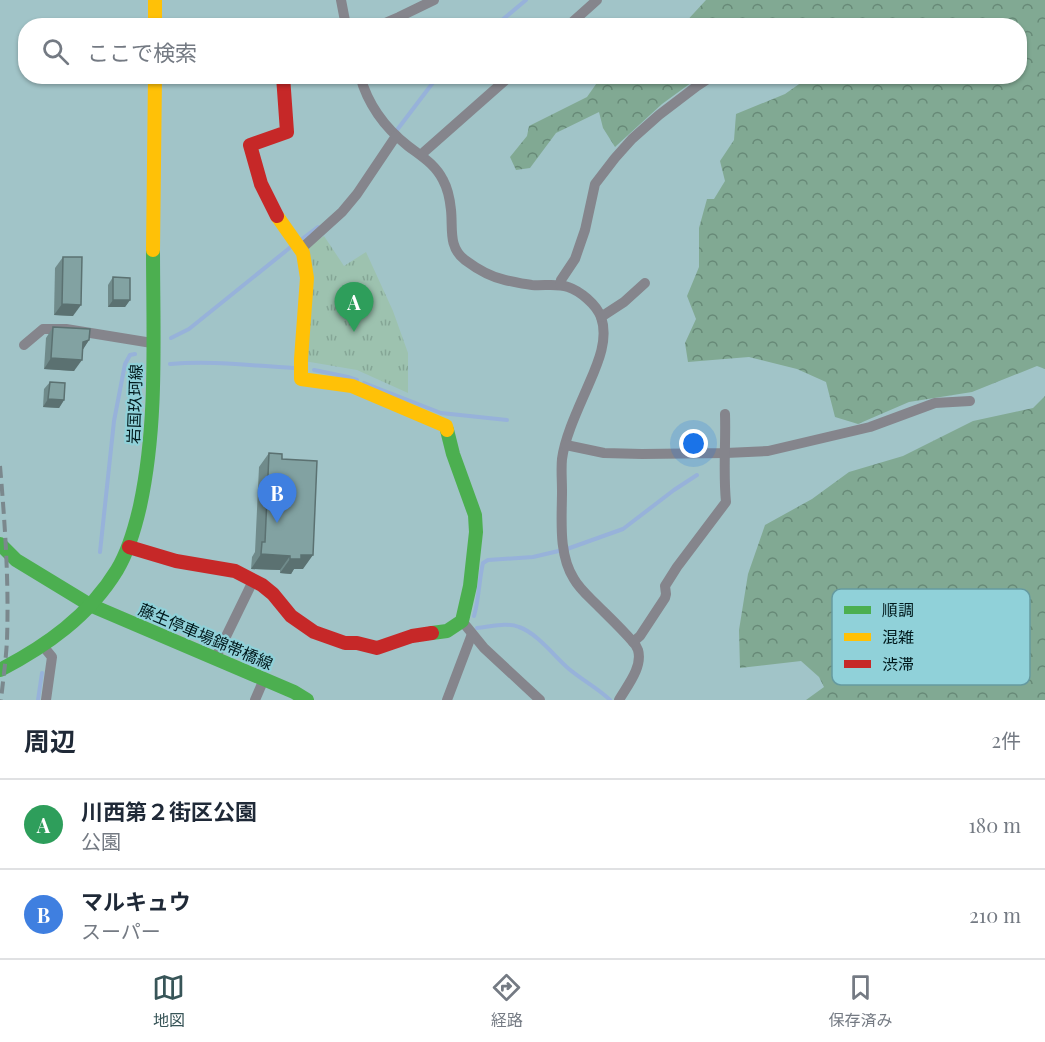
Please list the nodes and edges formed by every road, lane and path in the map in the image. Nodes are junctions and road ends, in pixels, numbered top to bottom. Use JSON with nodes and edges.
{"nodes":[{"id":1,"x":155,"y":0,"type":"edge"},
{"id":2,"x":341,"y":0,"type":"edge"},
{"id":3,"x":434,"y":0,"type":"edge"},
{"id":4,"x":597,"y":0,"type":"edge"},
{"id":5,"x":155,"y":18,"type":"edge"},
{"id":6,"x":344,"y":18,"type":"edge"},
{"id":7,"x":397,"y":18,"type":"edge"},
{"id":8,"x":577,"y":18,"type":"edge"},
{"id":9,"x":155,"y":84,"type":"edge"},
{"id":10,"x":284,"y":84,"type":"edge"},
{"id":11,"x":363,"y":84,"type":"edge"},
{"id":12,"x":501,"y":84,"type":"edge"},
{"id":13,"x":700,"y":84,"type":"edge"},
{"id":14,"x":396,"y":136,"type":"junction"},
{"id":15,"x":422,"y":155,"type":"junction"},
{"id":16,"x":298,"y":245,"type":"junction"},
{"id":17,"x":645,"y":283,"type":"dead end"},
{"id":18,"x":560,"y":285,"type":"junction"},
{"id":19,"x":601,"y":316,"type":"junction"},
{"id":20,"x":152,"y":343,"type":"junction"},
{"id":21,"x":24,"y":345,"type":"dead end"},
{"id":22,"x":970,"y":401,"type":"dead end"},
{"id":23,"x":725,"y":414,"type":"dead end"},
{"id":24,"x":566,"y":445,"type":"junction"},
{"id":25,"x":725,"y":462,"type":"junction"},
{"id":26,"x":129,"y":547,"type":"junction"},
{"id":27,"x":1,"y":548,"type":"edge"},
{"id":28,"x":253,"y":581,"type":"junction"},
{"id":29,"x":90,"y":605,"type":"junction"},
{"id":30,"x":462,"y":621,"type":"junction"},
{"id":31,"x":472,"y":634,"type":"junction"},
{"id":32,"x":633,"y":642,"type":"junction"},
{"id":33,"x":42,"y":646,"type":"junction"},
{"id":34,"x":215,"y":659,"type":"junction"},
{"id":35,"x":0,"y":670,"type":"edge"},
{"id":36,"x":264,"y":679,"type":"junction"},
{"id":37,"x":46,"y":700,"type":"edge"},
{"id":38,"x":255,"y":700,"type":"edge"},
{"id":39,"x":307,"y":700,"type":"edge"},
{"id":40,"x":447,"y":700,"type":"edge"},
{"id":41,"x":540,"y":700,"type":"edge"},
{"id":42,"x":619,"y":700,"type":"edge"}],
"edges":[{"from":1,"to":5,"type":"street"},
{"from":2,"to":6,"type":"street"},
{"from":3,"to":7,"type":"street"},
{"from":4,"to":8,"type":"street"},
{"from":9,"to":20,"type":"street","name":"岩国玖珂線"},
{"from":10,"to":16,"type":"street"},
{"from":11,"to":14,"type":"street"},
{"from":12,"to":15,"type":"street"},
{"from":13,"to":18,"type":"street"},
{"from":14,"to":15,"type":"street"},
{"from":14,"to":16,"type":"street"},
{"from":15,"to":18,"type":"street"},
{"from":16,"to":30,"type":"street"},
{"from":17,"to":19,"type":"street"},
{"from":18,"to":19,"type":"street"},
{"from":19,"to":24,"type":"street"},
{"from":20,"to":21,"type":"street"},
{"from":20,"to":26,"type":"street","name":"岩国玖珂線"},
{"from":22,"to":25,"type":"street"},
{"from":23,"to":25,"type":"street"},
{"from":24,"to":25,"type":"street"},
{"from":24,"to":32,"type":"street"},
{"from":25,"to":32,"type":"street"},
{"from":26,"to":28,"type":"street"},
{"from":26,"to":29,"type":"street","name":"岩国玖珂線"},
{"from":27,"to":29,"type":"street","name":"藤生停車場錦帯橋線"},
{"from":28,"to":30,"type":"street"},
{"from":28,"to":34,"type":"street"},
{"from":29,"to":33,"type":"street","name":"岩国玖珂線"},
{"from":29,"to":34,"type":"street","name":"藤生停車場錦帯橋線"},
{"from":30,"to":31,"type":"street"},
{"from":31,"to":40,"type":"street"},
{"from":31,"to":41,"type":"street"},
{"from":32,"to":42,"type":"street"},
{"from":33,"to":35,"type":"street","name":"岩国玖珂線"},
{"from":33,"to":37,"type":"street"},
{"from":34,"to":36,"type":"street","name":"藤生停車場錦帯橋線"},
{"from":36,"to":38,"type":"street"},
{"from":36,"to":39,"type":"street","name":"藤生停車場錦帯橋線"}]}
